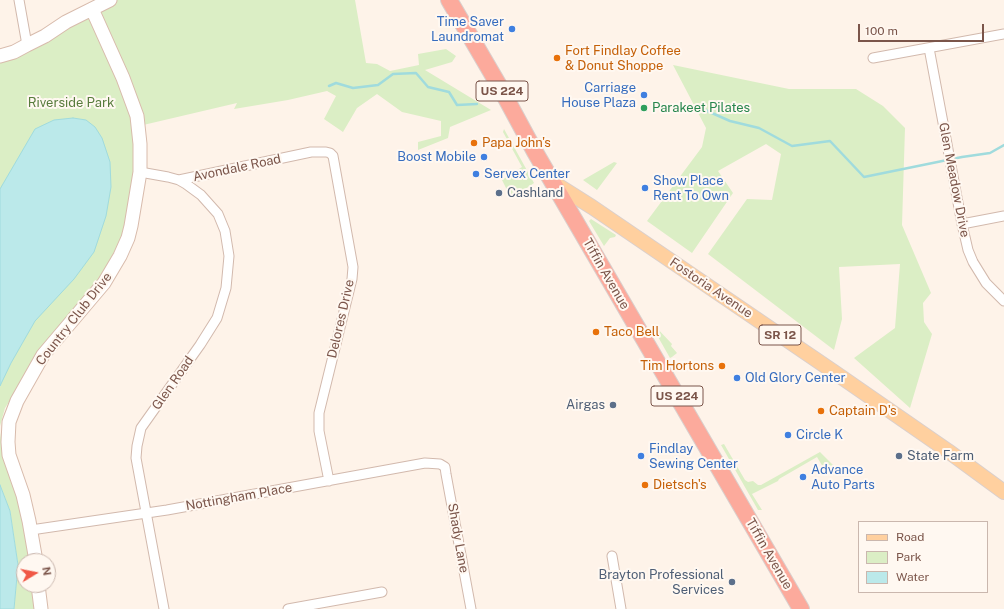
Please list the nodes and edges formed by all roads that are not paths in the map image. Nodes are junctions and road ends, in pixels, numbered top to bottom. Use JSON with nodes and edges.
{"nodes":[{"id":1,"x":19,"y":0,"type":"edge"},
{"id":2,"x":110,"y":0,"type":"edge"},
{"id":3,"x":449,"y":0,"type":"edge"},
{"id":4,"x":92,"y":9,"type":"junction"},
{"id":5,"x":1004,"y":34,"type":"edge"},
{"id":6,"x":27,"y":45,"type":"junction"},
{"id":7,"x":929,"y":48,"type":"junction"},
{"id":8,"x":0,"y":56,"type":"edge"},
{"id":9,"x":874,"y":58,"type":"dead end"},
{"id":10,"x":333,"y":156,"type":"joint"},
{"id":11,"x":140,"y":172,"type":"junction"},
{"id":12,"x":179,"y":180,"type":"junction"},
{"id":13,"x":554,"y":183,"type":"junction"},
{"id":14,"x":1004,"y":216,"type":"edge"},
{"id":15,"x":962,"y":224,"type":"junction"},
{"id":16,"x":1004,"y":301,"type":"edge"},
{"id":17,"x":445,"y":468,"type":"joint"},
{"id":18,"x":329,"y":481,"type":"junction"},
{"id":19,"x":1004,"y":492,"type":"edge"},
{"id":20,"x":146,"y":513,"type":"junction"},
{"id":21,"x":31,"y":530,"type":"junction"},
{"id":22,"x":35,"y":553,"type":"edge"},
{"id":23,"x":612,"y":556,"type":"dead end"},
{"id":24,"x":382,"y":592,"type":"dead end"},
{"id":25,"x":39,"y":593,"type":"edge"},
{"id":26,"x":41,"y":609,"type":"edge"},
{"id":27,"x":164,"y":609,"type":"edge"},
{"id":28,"x":288,"y":609,"type":"edge"},
{"id":29,"x":471,"y":609,"type":"edge"},
{"id":30,"x":621,"y":609,"type":"edge"},
{"id":31,"x":801,"y":609,"type":"edge"}],
"edges":[{"from":1,"to":6,"type":"street"},
{"from":2,"to":4,"type":"street"},
{"from":3,"to":13,"type":"highway","name":"Tiffin Avenue","number":"US 224"},
{"from":4,"to":6,"type":"street"},
{"from":4,"to":11,"type":"street","name":"Country Club Drive"},
{"from":5,"to":7,"type":"street"},
{"from":6,"to":8,"type":"street"},
{"from":7,"to":9,"type":"street"},
{"from":7,"to":15,"type":"street","name":"Glen Meadow Drive"},
{"from":10,"to":12,"type":"street","name":"Avondale Road"},
{"from":10,"to":18,"type":"street","name":"Delores Drive"},
{"from":11,"to":12,"type":"street","name":"Avondale Road"},
{"from":11,"to":21,"type":"street","name":"Country Club Drive"},
{"from":12,"to":20,"type":"street","name":"Glen Road"},
{"from":13,"to":19,"type":"main road","name":"Fostoria Avenue","number":"SR 12"},
{"from":13,"to":31,"type":"highway","name":"Tiffin Avenue","number":"US 224"},
{"from":14,"to":15,"type":"street"},
{"from":15,"to":16,"type":"street","name":"Glen Meadow Drive"},
{"from":17,"to":18,"type":"street","name":"Nottingham Place"},
{"from":17,"to":29,"type":"street","name":"Shady Lane"},
{"from":18,"to":20,"type":"street","name":"Nottingham Place"},
{"from":20,"to":21,"type":"street","name":"Nottingham Place"},
{"from":20,"to":27,"type":"street","name":"Glen Road"},
{"from":21,"to":22,"type":"street","name":"Country Club Drive"},
{"from":23,"to":30,"type":"street"},
{"from":24,"to":28,"type":"street"},
{"from":25,"to":26,"type":"street"}]}
